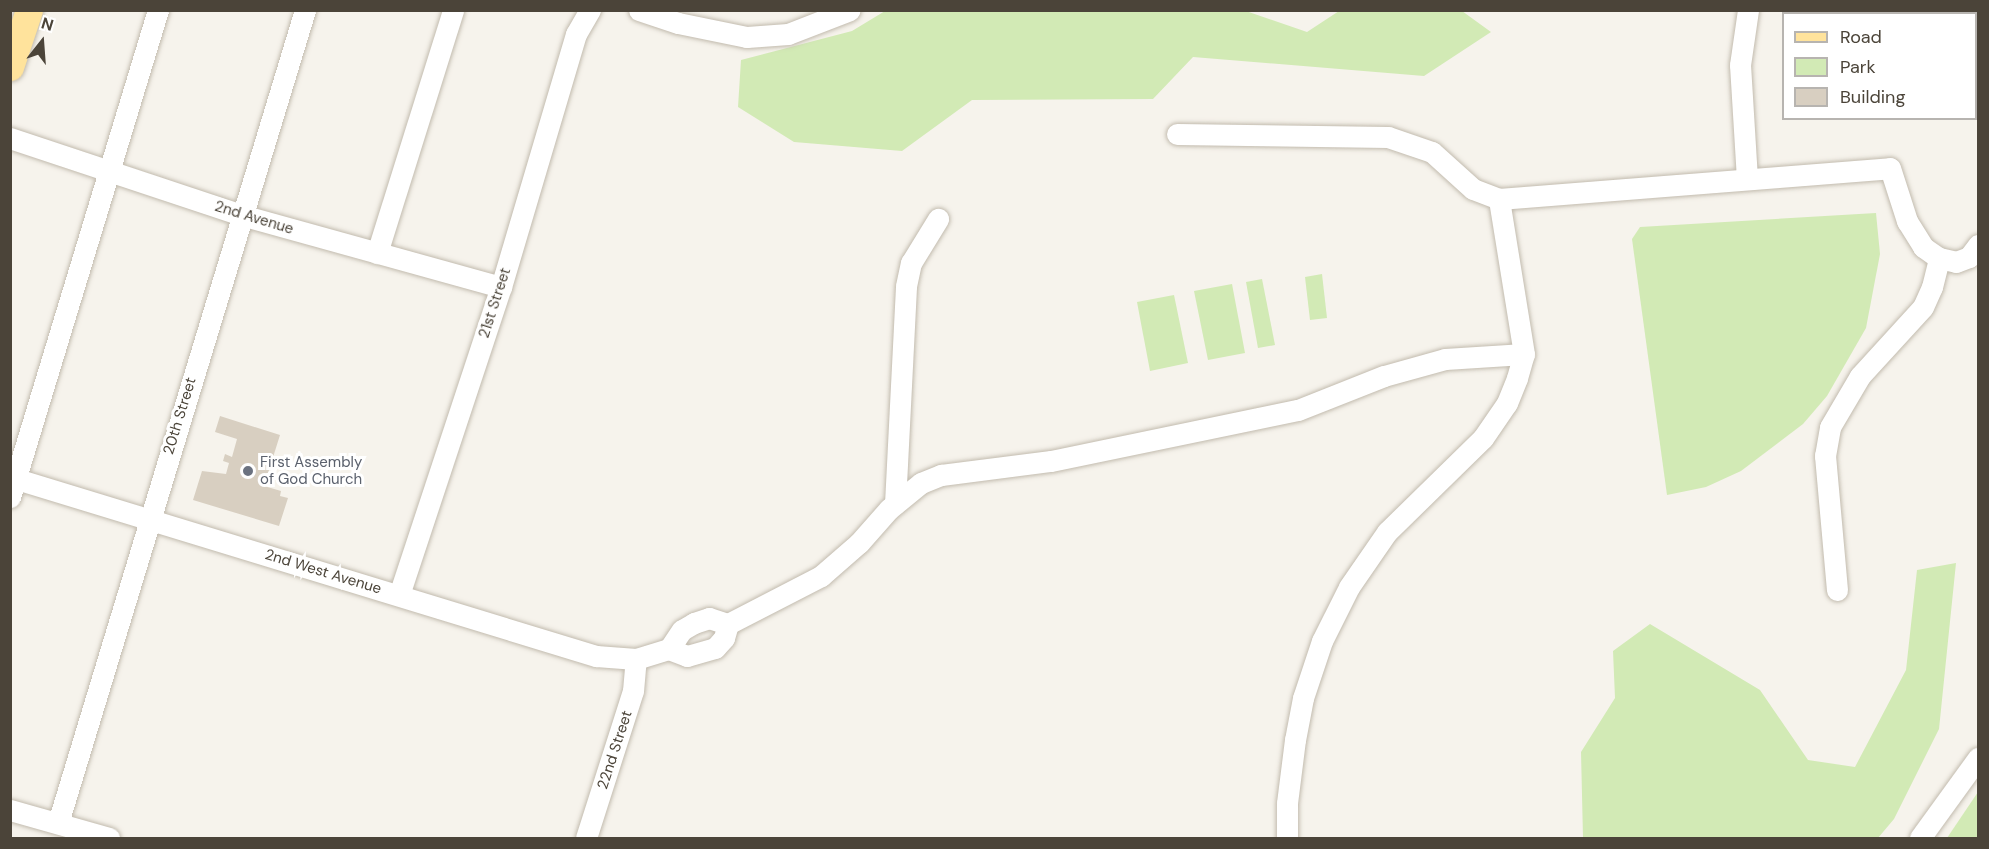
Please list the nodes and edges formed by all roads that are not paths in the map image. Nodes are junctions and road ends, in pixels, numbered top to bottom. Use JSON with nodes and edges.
{"nodes":[{"id":1,"x":29,"y":10,"type":"edge"},
{"id":2,"x":158,"y":10,"type":"edge"},
{"id":3,"x":305,"y":10,"type":"edge"},
{"id":4,"x":453,"y":10,"type":"edge"},
{"id":5,"x":590,"y":10,"type":"edge"},
{"id":6,"x":639,"y":10,"type":"edge"},
{"id":7,"x":850,"y":10,"type":"edge"},
{"id":8,"x":1748,"y":10,"type":"edge"},
{"id":9,"x":10,"y":67,"type":"edge"},
{"id":10,"x":1177,"y":134,"type":"dead end"},
{"id":11,"x":10,"y":138,"type":"edge"},
{"id":12,"x":108,"y":171,"type":"junction"},
{"id":13,"x":1747,"y":180,"type":"junction"},
{"id":14,"x":1499,"y":199,"type":"junction"},
{"id":15,"x":242,"y":215,"type":"junction"},
{"id":16,"x":938,"y":219,"type":"dead end"},
{"id":17,"x":1978,"y":245,"type":"edge"},
{"id":18,"x":377,"y":253,"type":"junction"},
{"id":19,"x":1939,"y":258,"type":"junction"},
{"id":20,"x":501,"y":287,"type":"junction"},
{"id":21,"x":1524,"y":354,"type":"junction"},
{"id":22,"x":12,"y":484,"type":"edge"},
{"id":23,"x":895,"y":504,"type":"junction"},
{"id":24,"x":148,"y":518,"type":"junction"},
{"id":25,"x":1837,"y":590,"type":"dead end"},
{"id":26,"x":399,"y":595,"type":"junction"},
{"id":27,"x":728,"y":624,"type":"junction"},
{"id":28,"x":669,"y":649,"type":"junction"},
{"id":29,"x":636,"y":659,"type":"junction"},
{"id":30,"x":1978,"y":758,"type":"edge"},
{"id":31,"x":10,"y":810,"type":"edge"},
{"id":32,"x":58,"y":823,"type":"junction"},
{"id":33,"x":109,"y":838,"type":"edge"},
{"id":34,"x":586,"y":838,"type":"edge"},
{"id":35,"x":1287,"y":838,"type":"edge"},
{"id":36,"x":1920,"y":838,"type":"edge"}],
"edges":[{"from":1,"to":9,"type":"main road"},
{"from":2,"to":12,"type":"street"},
{"from":3,"to":15,"type":"street","name":"20th Street"},
{"from":4,"to":18,"type":"street"},
{"from":5,"to":20,"type":"street","name":"21st Street"},
{"from":6,"to":7,"type":"street"},
{"from":8,"to":13,"type":"street"},
{"from":10,"to":14,"type":"street"},
{"from":11,"to":12,"type":"street","name":"2nd Avenue"},
{"from":12,"to":15,"type":"street","name":"2nd Avenue"},
{"from":12,"to":22,"type":"street"},
{"from":13,"to":14,"type":"street"},
{"from":13,"to":19,"type":"street"},
{"from":14,"to":21,"type":"street"},
{"from":15,"to":18,"type":"street","name":"2nd Avenue"},
{"from":15,"to":24,"type":"street","name":"20th Street"},
{"from":16,"to":23,"type":"street"},
{"from":17,"to":19,"type":"street"},
{"from":18,"to":20,"type":"street","name":"2nd Avenue"},
{"from":19,"to":25,"type":"street"},
{"from":20,"to":26,"type":"street","name":"21st Street"},
{"from":21,"to":23,"type":"street"},
{"from":21,"to":35,"type":"street"},
{"from":22,"to":24,"type":"street","name":"2nd West Avenue"},
{"from":23,"to":27,"type":"street"},
{"from":24,"to":26,"type":"street","name":"2nd West Avenue"},
{"from":24,"to":32,"type":"street","name":"20th Street"},
{"from":26,"to":29,"type":"street","name":"2nd West Avenue"},
{"from":27,"to":28,"type":"street"},
{"from":27,"to":28,"type":"street"},
{"from":28,"to":29,"type":"street"},
{"from":29,"to":34,"type":"street","name":"22nd Street"},
{"from":30,"to":36,"type":"street"},
{"from":31,"to":32,"type":"street"},
{"from":32,"to":33,"type":"street"}]}
